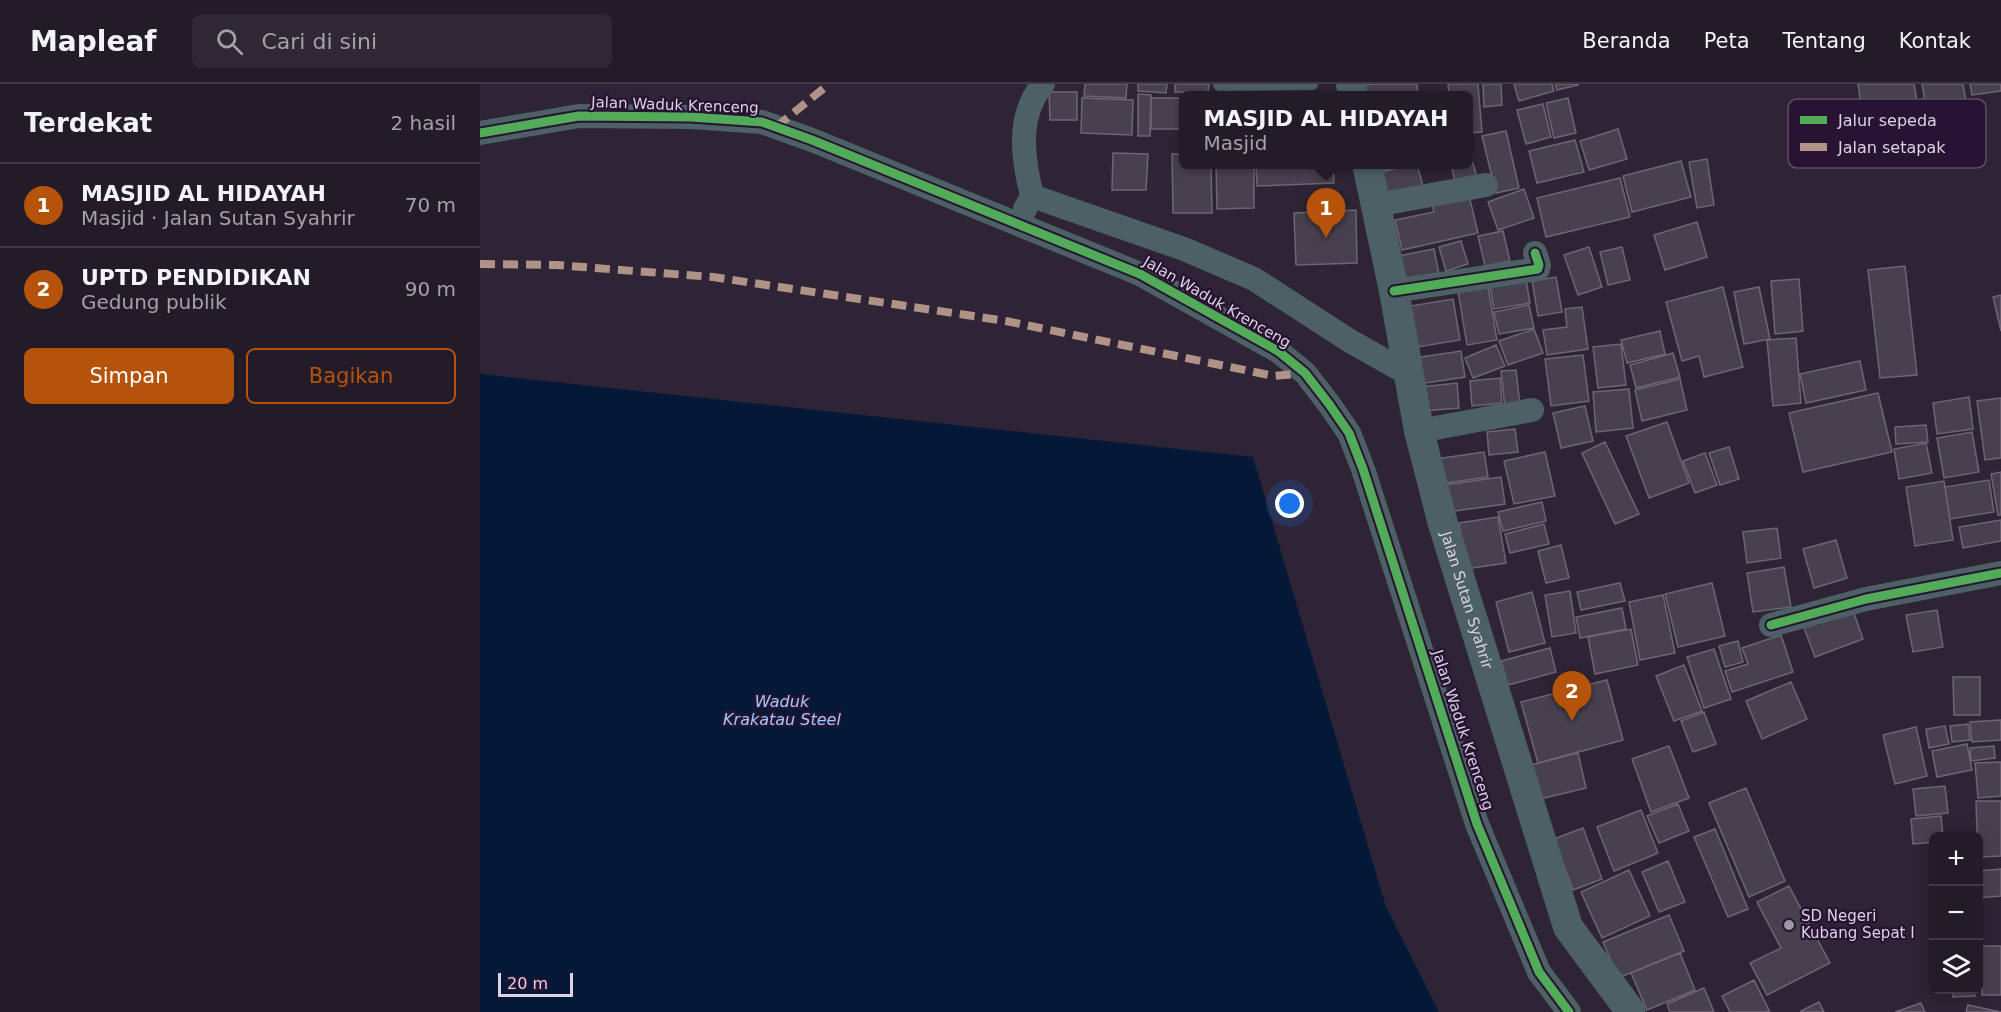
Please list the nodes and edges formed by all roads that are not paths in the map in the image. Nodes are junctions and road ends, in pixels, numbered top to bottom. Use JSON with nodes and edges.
{"nodes":[{"id":1,"x":1043,"y":84,"type":"edge"},
{"id":2,"x":1312,"y":84,"type":"edge"},
{"id":3,"x":1219,"y":85,"type":"edge"},
{"id":4,"x":480,"y":133,"type":"edge"},
{"id":5,"x":1368,"y":169,"type":"edge"},
{"id":6,"x":1486,"y":185,"type":"dead end"},
{"id":7,"x":1032,"y":196,"type":"junction"},
{"id":8,"x":1376,"y":206,"type":"junction"},
{"id":9,"x":1016,"y":224,"type":"junction"},
{"id":10,"x":1535,"y":253,"type":"dead end"},
{"id":11,"x":1394,"y":291,"type":"junction"},
{"id":12,"x":1407,"y":373,"type":"junction"},
{"id":13,"x":1532,"y":410,"type":"dead end"},
{"id":14,"x":1419,"y":431,"type":"junction"},
{"id":15,"x":2001,"y":573,"type":"edge"},
{"id":16,"x":1772,"y":625,"type":"dead end"},
{"id":17,"x":1569,"y":1012,"type":"edge"},
{"id":18,"x":1631,"y":1012,"type":"edge"}],
"edges":[{"from":1,"to":7,"type":"street"},
{"from":2,"to":3,"type":"lane"},
{"from":4,"to":9,"type":"street","name":"Jalan Waduk Krenceng"},
{"from":5,"to":8,"type":"street","name":"Jalan Sutan Syahrir"},
{"from":6,"to":8,"type":"street"},
{"from":7,"to":9,"type":"street"},
{"from":7,"to":12,"type":"street"},
{"from":8,"to":11,"type":"street","name":"Jalan Sutan Syahrir"},
{"from":9,"to":17,"type":"street","name":"Jalan Waduk Krenceng"},
{"from":10,"to":11,"type":"street"},
{"from":11,"to":12,"type":"street","name":"Jalan Sutan Syahrir"},
{"from":12,"to":14,"type":"street","name":"Jalan Sutan Syahrir"},
{"from":13,"to":14,"type":"street"},
{"from":14,"to":18,"type":"street","name":"Jalan Sutan Syahrir"},
{"from":15,"to":16,"type":"street"}]}
